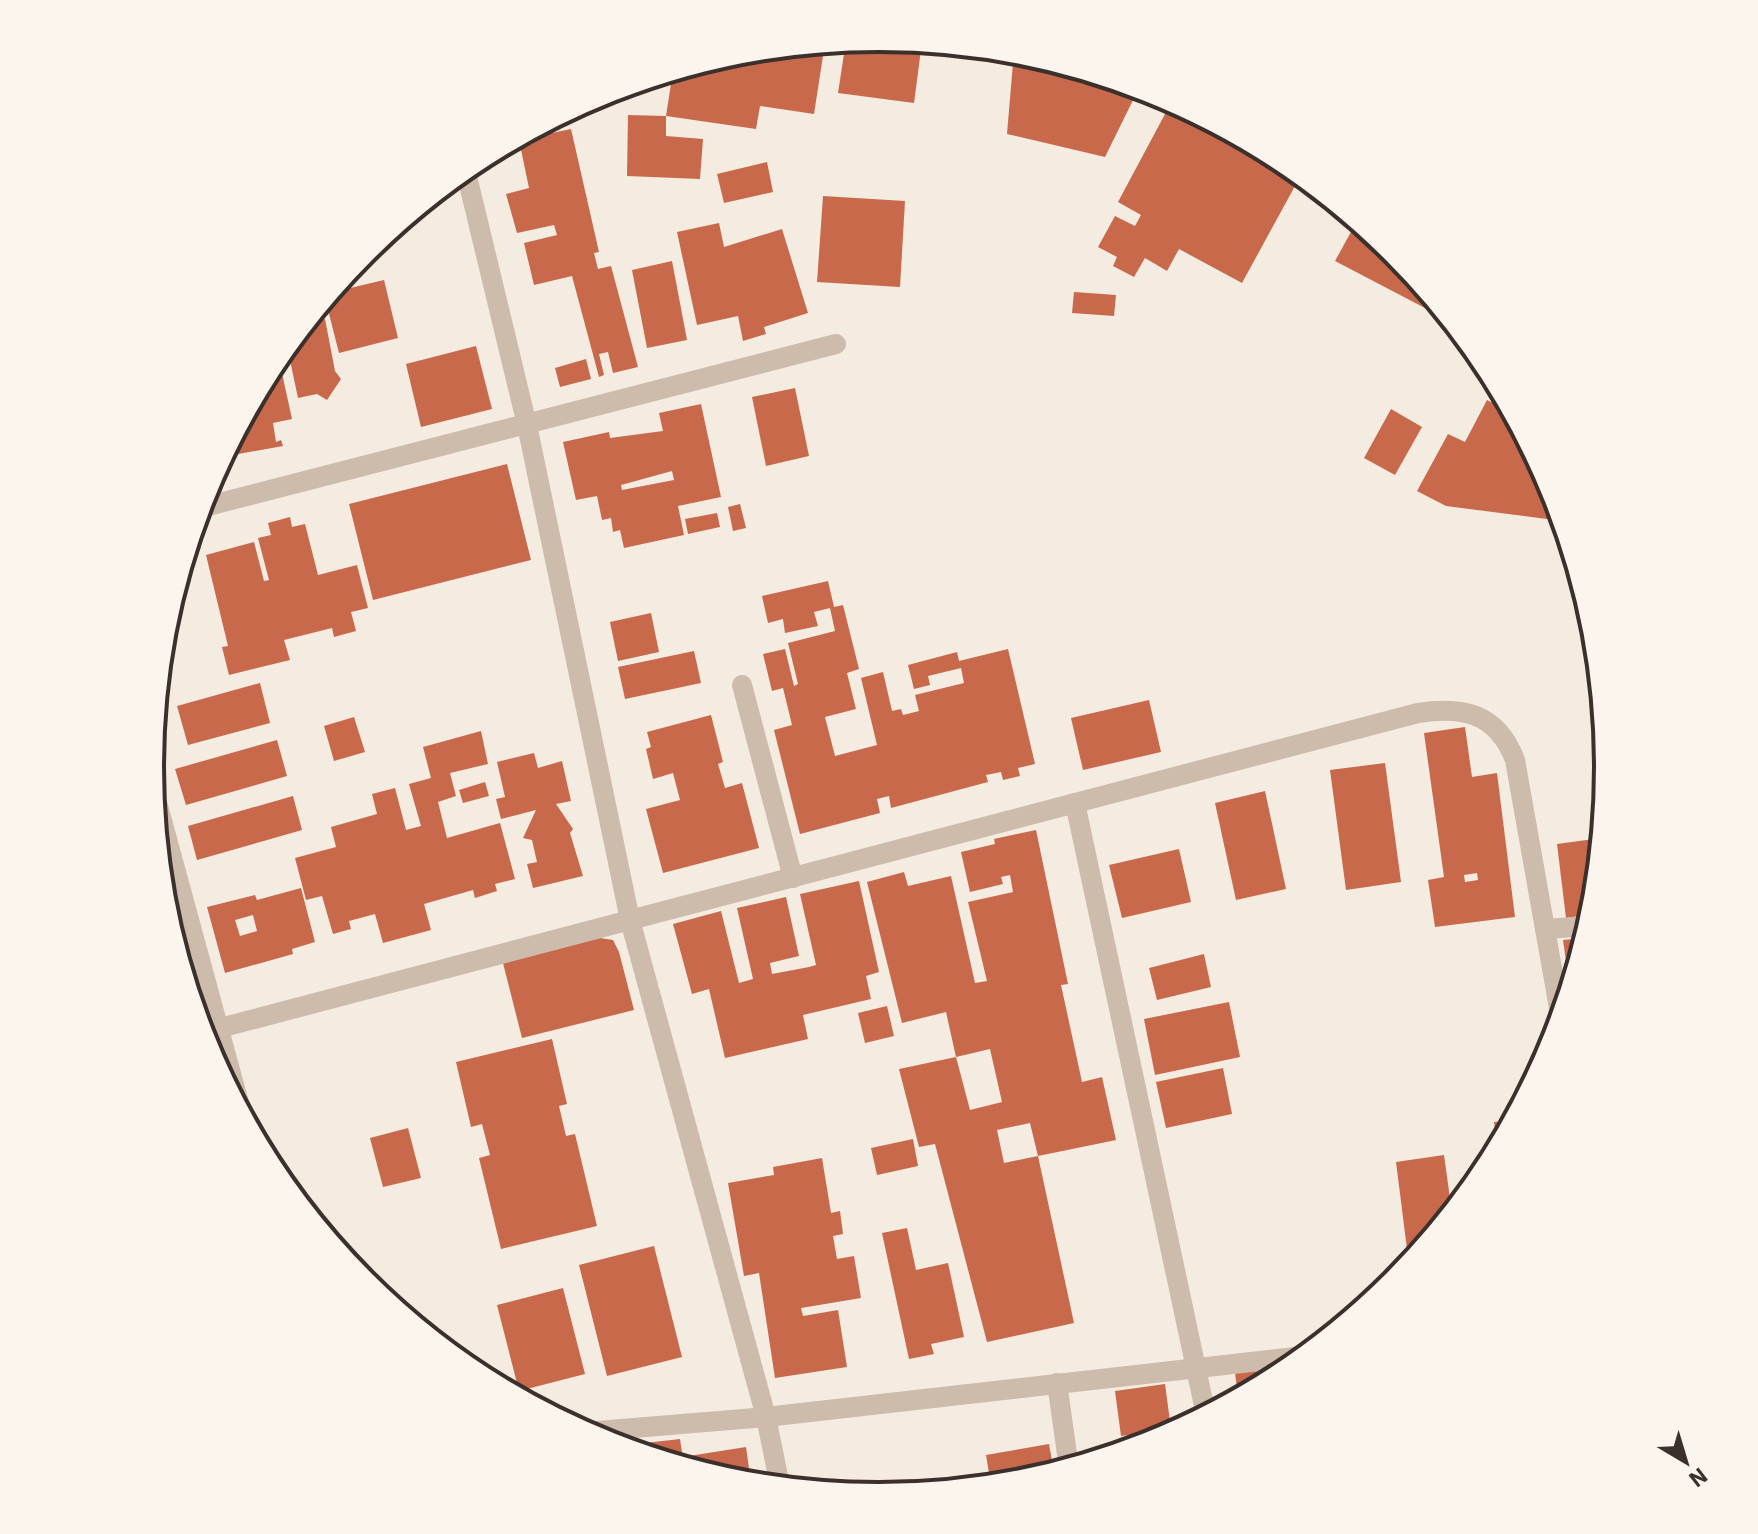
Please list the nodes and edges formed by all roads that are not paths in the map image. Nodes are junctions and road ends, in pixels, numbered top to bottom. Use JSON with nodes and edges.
{"nodes":[{"id":1,"x":468,"y":182,"type":"edge"},
{"id":2,"x":836,"y":344,"type":"dead end"},
{"id":3,"x":527,"y":425,"type":"junction"},
{"id":4,"x":214,"y":504,"type":"edge"},
{"id":5,"x":742,"y":685,"type":"dead end"},
{"id":6,"x":1075,"y":803,"type":"junction"},
{"id":7,"x":170,"y":863,"type":"edge"},
{"id":8,"x":793,"y":878,"type":"junction"},
{"id":9,"x":630,"y":920,"type":"junction"},
{"id":10,"x":1575,"y":927,"type":"edge"},
{"id":11,"x":1545,"y":929,"type":"junction"},
{"id":12,"x":1557,"y":995,"type":"edge"},
{"id":13,"x":202,"y":997,"type":"edge"},
{"id":14,"x":214,"y":1030,"type":"edge"},
{"id":15,"x":1280,"y":1359,"type":"edge"},
{"id":16,"x":1199,"y":1369,"type":"junction"},
{"id":17,"x":1057,"y":1383,"type":"junction"},
{"id":18,"x":1204,"y":1403,"type":"edge"},
{"id":19,"x":766,"y":1417,"type":"junction"},
{"id":20,"x":610,"y":1430,"type":"edge"},
{"id":21,"x":1067,"y":1457,"type":"edge"},
{"id":22,"x":778,"y":1475,"type":"edge"}],
"edges":[{"from":1,"to":3,"type":"street"},
{"from":2,"to":3,"type":"street"},
{"from":3,"to":4,"type":"street"},
{"from":3,"to":9,"type":"street"},
{"from":5,"to":8,"type":"street"},
{"from":6,"to":8,"type":"street"},
{"from":6,"to":11,"type":"street"},
{"from":6,"to":16,"type":"street"},
{"from":7,"to":13,"type":"street"},
{"from":8,"to":9,"type":"street"},
{"from":9,"to":14,"type":"street"},
{"from":9,"to":19,"type":"street"},
{"from":10,"to":11,"type":"street"},
{"from":11,"to":12,"type":"street"},
{"from":15,"to":16,"type":"street"},
{"from":16,"to":17,"type":"street"},
{"from":16,"to":18,"type":"street"},
{"from":17,"to":19,"type":"street"},
{"from":17,"to":21,"type":"street"},
{"from":19,"to":20,"type":"street"},
{"from":19,"to":22,"type":"street"}]}
